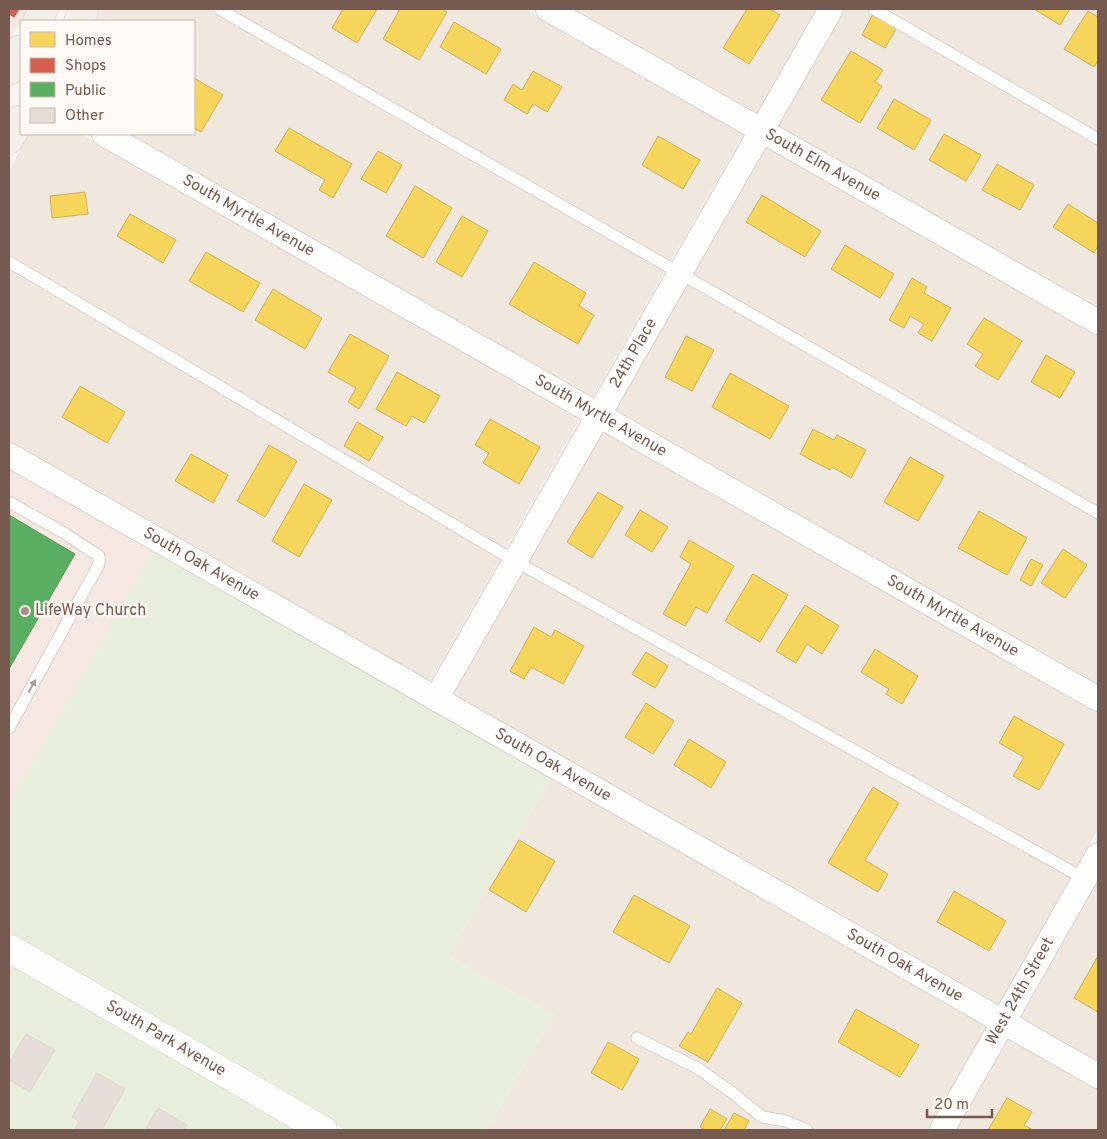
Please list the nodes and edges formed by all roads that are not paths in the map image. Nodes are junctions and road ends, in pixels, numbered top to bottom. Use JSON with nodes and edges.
{"nodes":[{"id":1,"x":44,"y":9,"type":"edge"},
{"id":2,"x":85,"y":9,"type":"edge"},
{"id":3,"x":219,"y":9,"type":"edge"},
{"id":4,"x":548,"y":9,"type":"edge"},
{"id":5,"x":831,"y":9,"type":"edge"},
{"id":6,"x":874,"y":9,"type":"edge"},
{"id":7,"x":38,"y":20,"type":"edge"},
{"id":8,"x":79,"y":20,"type":"edge"},
{"id":9,"x":20,"y":51,"type":"edge"},
{"id":10,"x":9,"y":71,"type":"edge"},
{"id":11,"x":20,"y":121,"type":"edge"},
{"id":12,"x":761,"y":129,"type":"junction"},
{"id":13,"x":106,"y":135,"type":"edge"},
{"id":14,"x":1098,"y":139,"type":"edge"},
{"id":15,"x":9,"y":140,"type":"edge"},
{"id":16,"x":9,"y":262,"type":"edge"},
{"id":17,"x":680,"y":272,"type":"junction"},
{"id":18,"x":1098,"y":322,"type":"edge"},
{"id":19,"x":598,"y":415,"type":"junction"},
{"id":20,"x":9,"y":455,"type":"edge"},
{"id":21,"x":9,"y":502,"type":"edge"},
{"id":22,"x":1098,"y":513,"type":"edge"},
{"id":23,"x":514,"y":561,"type":"junction"},
{"id":24,"x":436,"y":699,"type":"junction"},
{"id":25,"x":1098,"y":699,"type":"edge"},
{"id":26,"x":9,"y":728,"type":"edge"},
{"id":27,"x":1098,"y":855,"type":"edge"},
{"id":28,"x":1085,"y":879,"type":"junction"},
{"id":29,"x":9,"y":948,"type":"edge"},
{"id":30,"x":1004,"y":1023,"type":"junction"},
{"id":31,"x":637,"y":1038,"type":"dead end"},
{"id":32,"x":1098,"y":1076,"type":"edge"},
{"id":33,"x":323,"y":1130,"type":"edge"},
{"id":34,"x":807,"y":1130,"type":"edge"},
{"id":35,"x":942,"y":1130,"type":"edge"}],
"edges":[{"from":1,"to":7,"type":"main road"},
{"from":2,"to":8,"type":"main road"},
{"from":3,"to":17,"type":"lane"},
{"from":4,"to":12,"type":"street","name":"South Elm Avenue"},
{"from":5,"to":12,"type":"street","name":"24th Place"},
{"from":6,"to":14,"type":"lane"},
{"from":9,"to":10,"type":"main road"},
{"from":11,"to":15,"type":"main road"},
{"from":12,"to":17,"type":"street","name":"24th Place"},
{"from":12,"to":18,"type":"street","name":"South Elm Avenue"},
{"from":13,"to":19,"type":"street","name":"South Myrtle Avenue"},
{"from":16,"to":23,"type":"lane"},
{"from":17,"to":19,"type":"street","name":"24th Place"},
{"from":17,"to":22,"type":"lane"},
{"from":19,"to":23,"type":"street","name":"24th Place"},
{"from":19,"to":25,"type":"street","name":"South Myrtle Avenue"},
{"from":20,"to":24,"type":"street","name":"South Oak Avenue"},
{"from":26,"to":21,"type":"lane","one_way":true},
{"from":23,"to":24,"type":"street","name":"24th Place"},
{"from":23,"to":28,"type":"lane"},
{"from":24,"to":30,"type":"street","name":"South Oak Avenue"},
{"from":27,"to":28,"type":"street","name":"West 24th Street"},
{"from":28,"to":30,"type":"street","name":"West 24th Street"},
{"from":29,"to":33,"type":"street","name":"South Park Avenue"},
{"from":30,"to":32,"type":"street","name":"South Oak Avenue"},
{"from":30,"to":35,"type":"street","name":"West 24th Street"},
{"from":31,"to":34,"type":"lane"}]}
